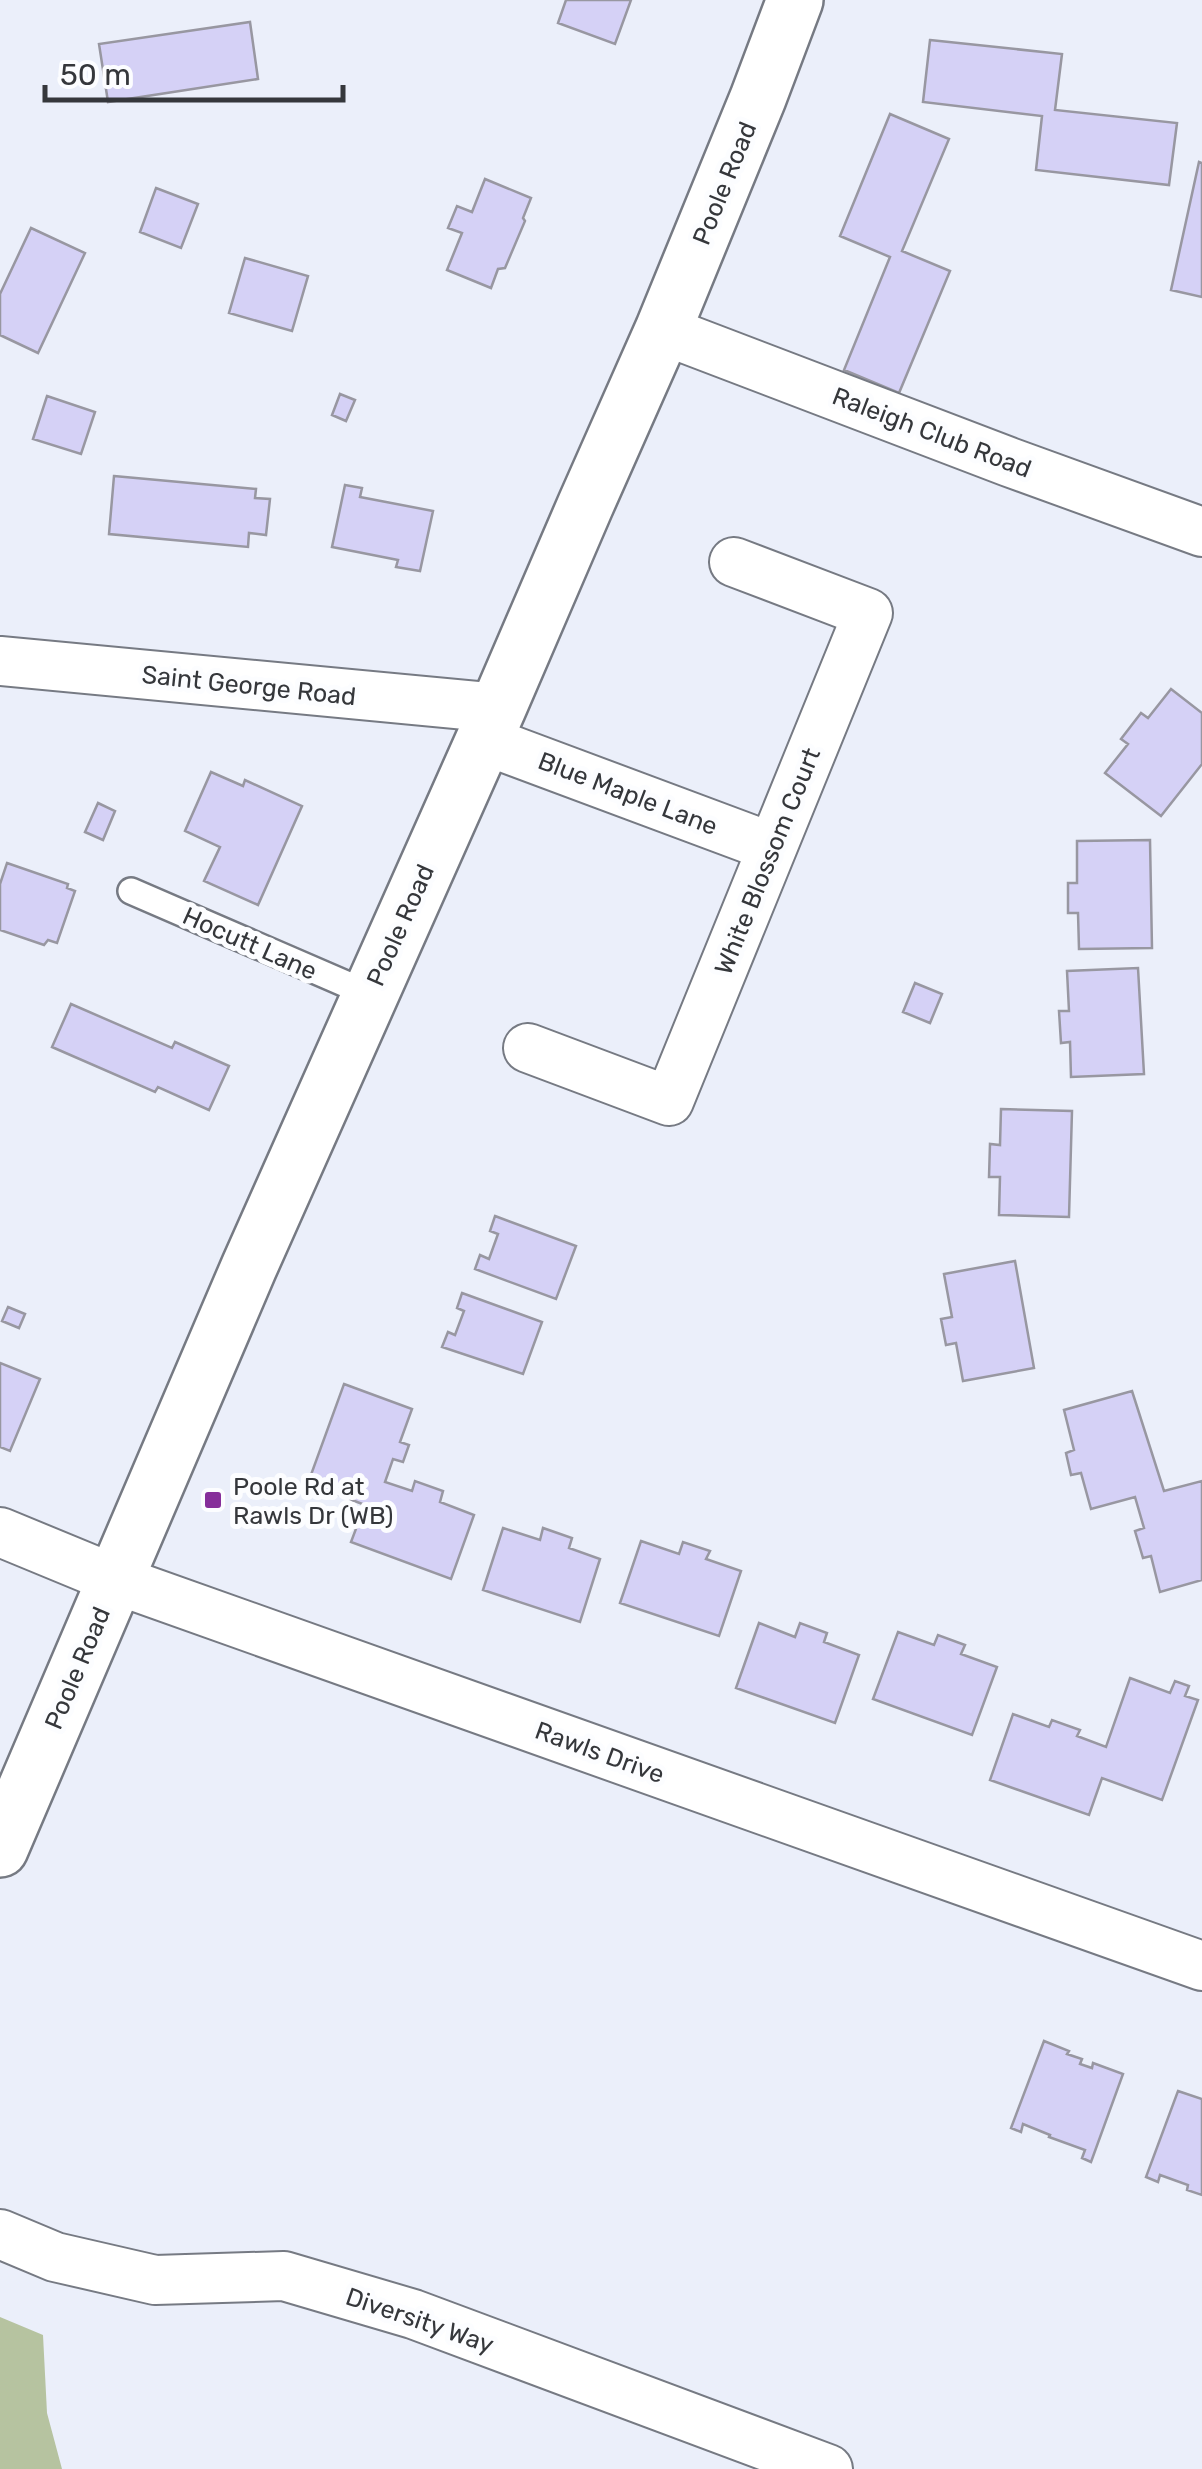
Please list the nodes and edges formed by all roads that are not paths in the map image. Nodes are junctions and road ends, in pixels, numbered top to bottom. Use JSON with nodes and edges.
{"nodes":[{"id":1,"x":795,"y":0,"type":"edge"},
{"id":2,"x":663,"y":330,"type":"junction"},
{"id":3,"x":1202,"y":532,"type":"edge"},
{"id":4,"x":734,"y":562,"type":"dead end"},
{"id":5,"x":0,"y":661,"type":"edge"},
{"id":6,"x":491,"y":724,"type":"junction"},
{"id":7,"x":772,"y":847,"type":"junction"},
{"id":8,"x":130,"y":891,"type":"dead end"},
{"id":9,"x":369,"y":994,"type":"junction"},
{"id":10,"x":528,"y":1048,"type":"dead end"},
{"id":11,"x":0,"y":1532,"type":"edge"},
{"id":12,"x":114,"y":1579,"type":"junction"},
{"id":13,"x":0,"y":1849,"type":"edge"},
{"id":14,"x":1202,"y":1966,"type":"edge"},
{"id":15,"x":0,"y":2234,"type":"edge"},
{"id":16,"x":828,"y":2469,"type":"edge"}],
"edges":[{"from":1,"to":2,"type":"main road","name":"Poole Road"},
{"from":2,"to":3,"type":"street","name":"Raleigh Club Road"},
{"from":2,"to":6,"type":"main road","name":"Poole Road"},
{"from":4,"to":7,"type":"street","name":"White Blossom Court"},
{"from":5,"to":6,"type":"street","name":"Saint George Road"},
{"from":6,"to":7,"type":"street","name":"Blue Maple Lane"},
{"from":6,"to":9,"type":"main road","name":"Poole Road"},
{"from":7,"to":10,"type":"street","name":"White Blossom Court"},
{"from":8,"to":9,"type":"lane","name":"Hocutt Lane"},
{"from":9,"to":12,"type":"main road","name":"Poole Road"},
{"from":11,"to":12,"type":"street","name":"Rawls Drive"},
{"from":12,"to":13,"type":"main road","name":"Poole Road"},
{"from":12,"to":14,"type":"street","name":"Rawls Drive"},
{"from":15,"to":16,"type":"street","name":"Diversity Way"}]}
